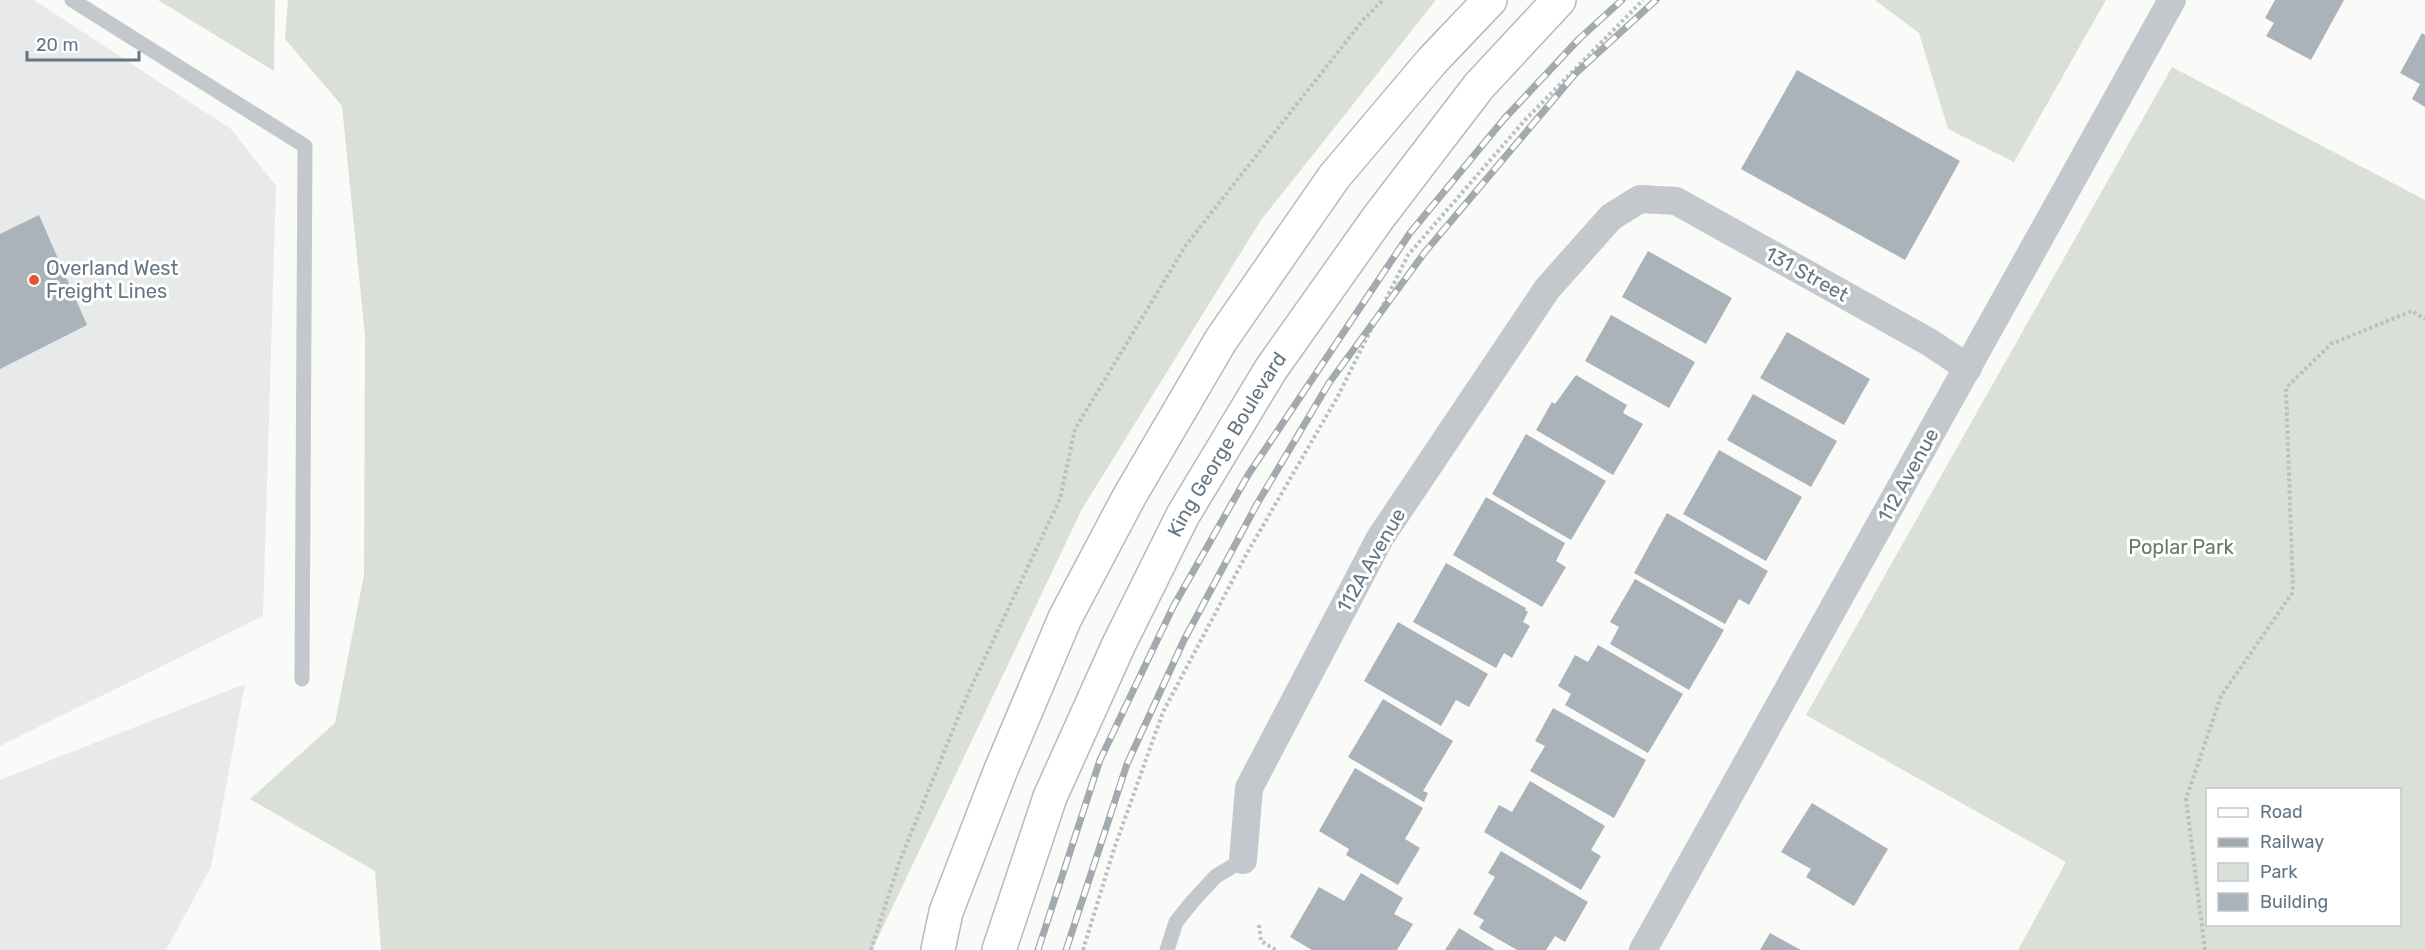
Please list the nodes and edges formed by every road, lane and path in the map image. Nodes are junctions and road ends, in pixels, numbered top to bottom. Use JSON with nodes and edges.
{"nodes":[{"id":1,"x":72,"y":0,"type":"edge"},
{"id":2,"x":1383,"y":0,"type":"edge"},
{"id":3,"x":1490,"y":0,"type":"edge"},
{"id":4,"x":1559,"y":0,"type":"edge"},
{"id":5,"x":1643,"y":0,"type":"edge"},
{"id":6,"x":2172,"y":0,"type":"edge"},
{"id":7,"x":1640,"y":199,"type":"joint"},
{"id":8,"x":2425,"y":319,"type":"edge"},
{"id":9,"x":1968,"y":368,"type":"junction"},
{"id":10,"x":302,"y":679,"type":"dead end"},
{"id":11,"x":1243,"y":860,"type":"joint"},
{"id":12,"x":1259,"y":925,"type":"dead end"},
{"id":13,"x":871,"y":950,"type":"edge"},
{"id":14,"x":938,"y":950,"type":"edge"},
{"id":15,"x":999,"y":950,"type":"edge"},
{"id":16,"x":1083,"y":950,"type":"edge"},
{"id":17,"x":1167,"y":950,"type":"edge"},
{"id":18,"x":1276,"y":950,"type":"edge"},
{"id":19,"x":1643,"y":950,"type":"edge"},
{"id":20,"x":2205,"y":950,"type":"edge"}],
"edges":[{"from":1,"to":10,"type":"lane"},
{"from":2,"to":13,"type":"path"},
{"from":3,"to":14,"type":"main road"},
{"from":4,"to":15,"type":"main road","name":"King George Boulevard"},
{"from":5,"to":16,"type":"path"},
{"from":6,"to":9,"type":"street","name":"112 Avenue"},
{"from":7,"to":9,"type":"street","name":"131 Street"},
{"from":7,"to":11,"type":"street","name":"112A Avenue"},
{"from":8,"to":20,"type":"path"},
{"from":9,"to":19,"type":"street","name":"112 Avenue"},
{"from":11,"to":17,"type":"lane","name":"112A Avenue"},
{"from":12,"to":18,"type":"path"}]}
